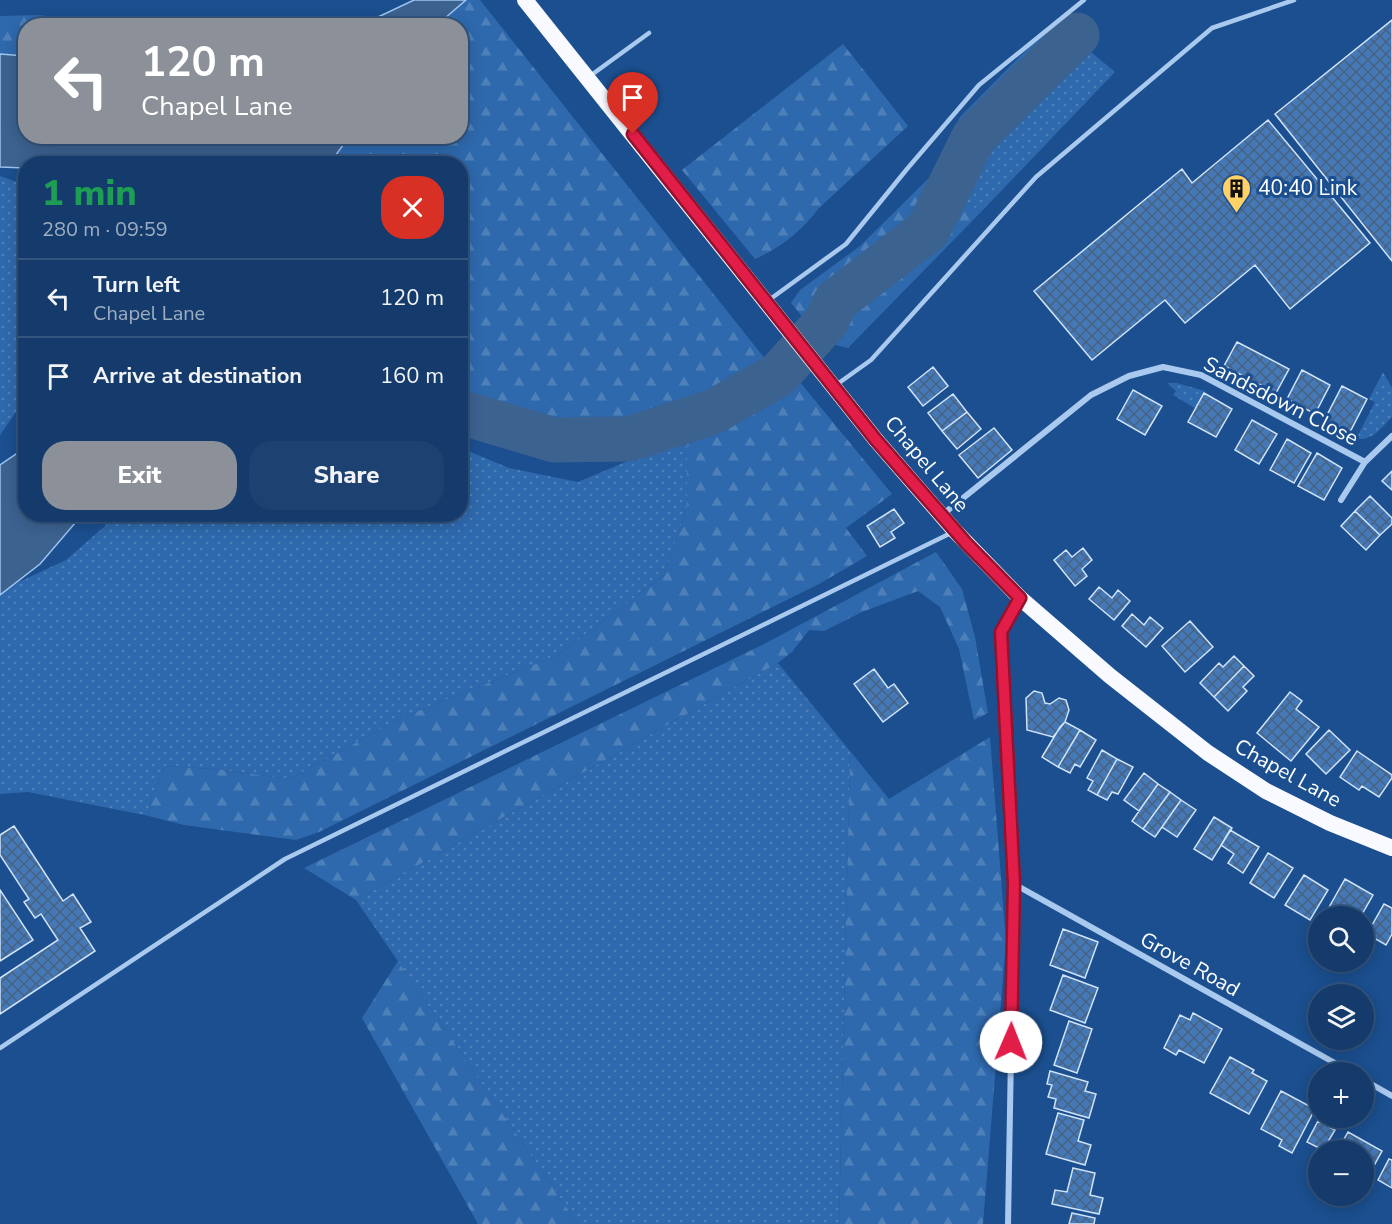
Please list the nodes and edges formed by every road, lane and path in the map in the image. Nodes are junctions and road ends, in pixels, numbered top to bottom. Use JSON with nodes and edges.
{"nodes":[{"id":1,"x":525,"y":0,"type":"edge"},
{"id":2,"x":1084,"y":0,"type":"edge"},
{"id":3,"x":1294,"y":0,"type":"edge"},
{"id":4,"x":649,"y":33,"type":"dead end"},
{"id":5,"x":588,"y":78,"type":"junction"},
{"id":6,"x":766,"y":302,"type":"junction"},
{"id":7,"x":834,"y":387,"type":"junction"},
{"id":8,"x":1392,"y":436,"type":"edge"},
{"id":9,"x":1365,"y":462,"type":"junction"},
{"id":10,"x":1341,"y":500,"type":"dead end"},
{"id":11,"x":942,"y":516,"type":"junction"},
{"id":12,"x":955,"y":531,"type":"junction"},
{"id":13,"x":1020,"y":598,"type":"junction"},
{"id":14,"x":1392,"y":848,"type":"edge"},
{"id":15,"x":1014,"y":884,"type":"junction"},
{"id":16,"x":0,"y":1047,"type":"edge"},
{"id":17,"x":1333,"y":1062,"type":"edge"},
{"id":18,"x":1374,"y":1086,"type":"edge"},
{"id":19,"x":1392,"y":1096,"type":"edge"},
{"id":20,"x":1008,"y":1224,"type":"edge"}],
"edges":[{"from":1,"to":5,"type":"highway","name":"Chapel Lane"},
{"from":2,"to":6,"type":"lane"},
{"from":3,"to":7,"type":"lane"},
{"from":4,"to":5,"type":"lane"},
{"from":5,"to":6,"type":"highway","name":"Chapel Lane"},
{"from":6,"to":7,"type":"highway","name":"Chapel Lane"},
{"from":7,"to":11,"type":"highway","name":"Chapel Lane"},
{"from":8,"to":9,"type":"street","name":"Sandsdown Close"},
{"from":9,"to":10,"type":"street","name":"Sandsdown Close"},
{"from":9,"to":11,"type":"street","name":"Sandsdown Close"},
{"from":11,"to":12,"type":"highway","name":"Chapel Lane"},
{"from":12,"to":13,"type":"highway","name":"Chapel Lane"},
{"from":12,"to":16,"type":"lane"},
{"from":13,"to":14,"type":"highway","name":"Chapel Lane"},
{"from":13,"to":15,"type":"street"},
{"from":15,"to":17,"type":"street","name":"Grove Road"},
{"from":15,"to":20,"type":"street"},
{"from":18,"to":19,"type":"street"}]}
